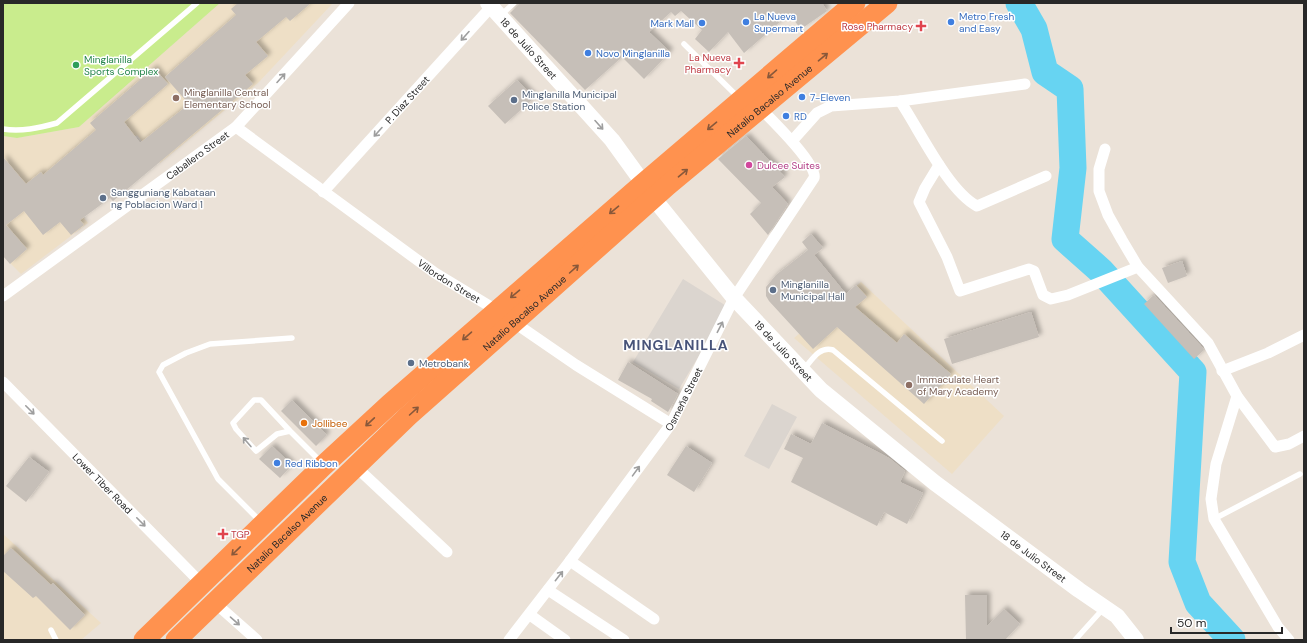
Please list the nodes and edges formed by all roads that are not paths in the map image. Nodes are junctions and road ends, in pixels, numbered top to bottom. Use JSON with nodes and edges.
{"nodes":[{"id":1,"x":197,"y":3,"type":"edge"},
{"id":2,"x":349,"y":3,"type":"edge"},
{"id":3,"x":514,"y":3,"type":"edge"},
{"id":4,"x":855,"y":3,"type":"edge"},
{"id":5,"x":887,"y":3,"type":"edge"},
{"id":6,"x":493,"y":9,"type":"edge"},
{"id":7,"x":684,"y":44,"type":"dead end"},
{"id":8,"x":1025,"y":84,"type":"dead end"},
{"id":9,"x":742,"y":100,"type":"junction"},
{"id":10,"x":900,"y":101,"type":"junction"},
{"id":11,"x":761,"y":109,"type":"junction"},
{"id":12,"x":236,"y":127,"type":"junction"},
{"id":13,"x":3,"y":129,"type":"edge"},
{"id":14,"x":792,"y":141,"type":"junction"},
{"id":15,"x":1105,"y":149,"type":"dead end"},
{"id":16,"x":940,"y":165,"type":"junction"},
{"id":17,"x":1046,"y":176,"type":"dead end"},
{"id":18,"x":648,"y":191,"type":"junction"},
{"id":19,"x":324,"y":192,"type":"junction"},
{"id":20,"x":1138,"y":267,"type":"junction"},
{"id":21,"x":3,"y":296,"type":"edge"},
{"id":22,"x":734,"y":298,"type":"junction"},
{"id":23,"x":496,"y":310,"type":"junction"},
{"id":24,"x":513,"y":323,"type":"junction"},
{"id":25,"x":1304,"y":335,"type":"edge"},
{"id":26,"x":292,"y":338,"type":"dead end"},
{"id":27,"x":803,"y":370,"type":"junction"},
{"id":28,"x":1222,"y":371,"type":"junction"},
{"id":29,"x":3,"y":382,"type":"edge"},
{"id":30,"x":1237,"y":396,"type":"junction"},
{"id":31,"x":671,"y":424,"type":"junction"},
{"id":32,"x":290,"y":431,"type":"junction"},
{"id":33,"x":1304,"y":436,"type":"edge"},
{"id":34,"x":942,"y":441,"type":"dead end"},
{"id":35,"x":324,"y":465,"type":"junction"},
{"id":36,"x":355,"y":466,"type":"junction"},
{"id":37,"x":1300,"y":474,"type":"dead end"},
{"id":38,"x":1214,"y":519,"type":"junction"},
{"id":39,"x":263,"y":524,"type":"junction"},
{"id":40,"x":447,"y":552,"type":"dead end"},
{"id":41,"x":570,"y":561,"type":"junction"},
{"id":42,"x":202,"y":584,"type":"junction"},
{"id":43,"x":548,"y":590,"type":"junction"},
{"id":44,"x":214,"y":602,"type":"junction"},
{"id":45,"x":1105,"y":608,"type":"junction"},
{"id":46,"x":530,"y":615,"type":"junction"},
{"id":47,"x":654,"y":619,"type":"dead end"},
{"id":48,"x":51,"y":630,"type":"dead end"},
{"id":49,"x":56,"y":640,"type":"edge"},
{"id":50,"x":144,"y":640,"type":"edge"},
{"id":51,"x":176,"y":640,"type":"edge"},
{"id":52,"x":257,"y":640,"type":"edge"},
{"id":53,"x":509,"y":640,"type":"edge"},
{"id":54,"x":565,"y":640,"type":"edge"},
{"id":55,"x":624,"y":640,"type":"edge"},
{"id":56,"x":1075,"y":640,"type":"edge"},
{"id":57,"x":1136,"y":640,"type":"edge"},
{"id":58,"x":1289,"y":640,"type":"edge"}],
"edges":[{"from":1,"to":13,"type":"lane"},
{"from":12,"to":2,"type":"street","name":"Caballero Street","one_way":true},
{"from":3,"to":6,"type":"lane"},
{"from":4,"to":9,"type":"highway","name":"Natalio Bacalso Avenue","one_way":true},
{"from":11,"to":5,"type":"highway","name":"Natalio Bacalso Avenue","one_way":true},
{"from":6,"to":18,"type":"street","name":"18 de Julio Street","one_way":true},
{"from":6,"to":19,"type":"street","name":"P. Diaz Street","one_way":true},
{"from":7,"to":9,"type":"lane"},
{"from":8,"to":10,"type":"street"},
{"from":9,"to":18,"type":"highway","name":"Natalio Bacalso Avenue","one_way":true},
{"from":10,"to":14,"type":"street"},
{"from":10,"to":16,"type":"street"},
{"from":11,"to":14,"type":"street","name":"Osmeña Street"},
{"from":18,"to":11,"type":"highway","name":"Natalio Bacalso Avenue","one_way":true},
{"from":12,"to":19,"type":"street","name":"Villordon Street"},
{"from":12,"to":21,"type":"street","name":"Caballero Street"},
{"from":14,"to":22,"type":"street","name":"Osmeña Street"},
{"from":15,"to":20,"type":"street"},
{"from":16,"to":17,"type":"street"},
{"from":16,"to":20,"type":"street"},
{"from":18,"to":22,"type":"street","name":"18 de Julio Street"},
{"from":18,"to":23,"type":"highway","name":"Natalio Bacalso Avenue","one_way":true},
{"from":24,"to":18,"type":"highway","name":"Natalio Bacalso Avenue","one_way":true},
{"from":19,"to":23,"type":"street","name":"Villordon Street"},
{"from":20,"to":28,"type":"street"},
{"from":22,"to":27,"type":"street","name":"18 de Julio Street"},
{"from":31,"to":22,"type":"street","name":"Osmeña Street","one_way":true},
{"from":23,"to":24,"type":"street","name":"Villordon Street"},
{"from":23,"to":35,"type":"highway","name":"Natalio Bacalso Avenue","one_way":true},
{"from":24,"to":31,"type":"street","name":"Villordon Street"},
{"from":36,"to":24,"type":"highway","name":"Natalio Bacalso Avenue","one_way":true},
{"from":25,"to":28,"type":"street"},
{"from":26,"to":39,"type":"lane"},
{"from":27,"to":34,"type":"lane"},
{"from":27,"to":45,"type":"street","name":"18 de Julio Street"},
{"from":28,"to":30,"type":"street"},
{"from":29,"to":42,"type":"street","name":"Lower Tiber Road","one_way":true},
{"from":30,"to":33,"type":"street"},
{"from":30,"to":38,"type":"street"},
{"from":41,"to":31,"type":"street","name":"Osmeña Street","one_way":true},
{"from":32,"to":32,"type":"lane","one_way":true},
{"from":32,"to":35,"type":"lane"},
{"from":35,"to":39,"type":"highway","name":"Natalio Bacalso Avenue"},
{"from":36,"to":40,"type":"street"},
{"from":36,"to":44,"type":"highway","name":"Natalio Bacalso Avenue"},
{"from":37,"to":38,"type":"lane"},
{"from":38,"to":58,"type":"street"},
{"from":39,"to":42,"type":"highway","name":"Natalio Bacalso Avenue","one_way":true},
{"from":43,"to":41,"type":"street","name":"Osmeña Street","one_way":true},
{"from":41,"to":47,"type":"street"},
{"from":42,"to":50,"type":"highway","name":"Natalio Bacalso Avenue"},
{"from":43,"to":46,"type":"street","name":"Osmeña Street"},
{"from":43,"to":55,"type":"street"},
{"from":44,"to":51,"type":"highway","name":"Natalio Bacalso Avenue"},
{"from":44,"to":52,"type":"street","one_way":true},
{"from":45,"to":56,"type":"lane"},
{"from":45,"to":57,"type":"street","name":"18 de Julio Street"},
{"from":46,"to":53,"type":"street","name":"Osmeña Street"},
{"from":46,"to":54,"type":"street"},
{"from":48,"to":49,"type":"lane"}]}
